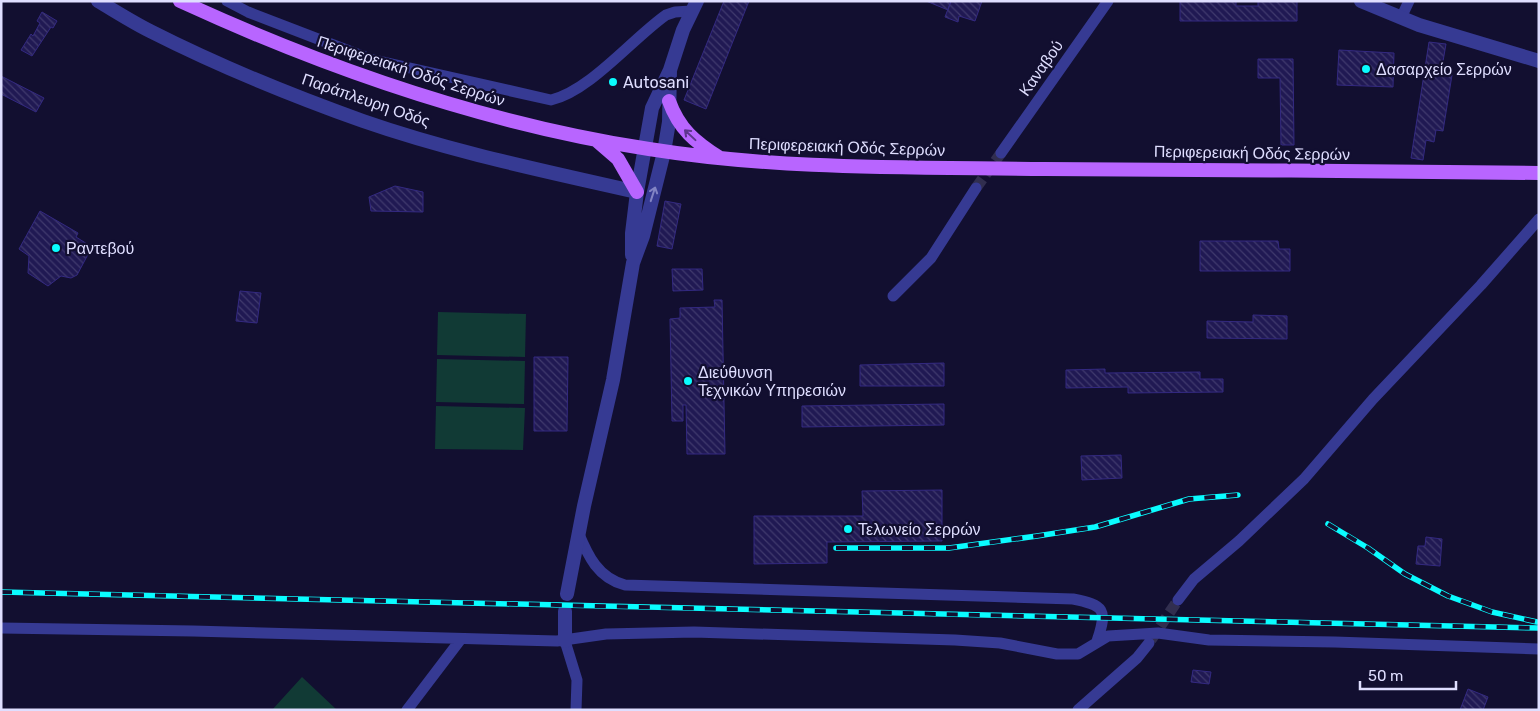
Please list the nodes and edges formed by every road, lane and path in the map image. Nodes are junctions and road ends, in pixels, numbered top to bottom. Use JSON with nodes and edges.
{"nodes":[{"id":1,"x":98,"y":1,"type":"edge"},
{"id":2,"x":180,"y":1,"type":"edge"},
{"id":3,"x":227,"y":1,"type":"edge"},
{"id":4,"x":1108,"y":1,"type":"edge"},
{"id":5,"x":1361,"y":1,"type":"edge"},
{"id":6,"x":1408,"y":1,"type":"edge"},
{"id":7,"x":694,"y":6,"type":"edge"},
{"id":8,"x":1401,"y":18,"type":"junction"},
{"id":9,"x":1539,"y":61,"type":"edge"},
{"id":10,"x":670,"y":70,"type":"junction"},
{"id":11,"x":669,"y":101,"type":"junction"},
{"id":12,"x":595,"y":140,"type":"junction"},
{"id":13,"x":644,"y":149,"type":"junction"},
{"id":14,"x":664,"y":152,"type":"junction"},
{"id":15,"x":1000,"y":153,"type":"tunnel mouth"},
{"id":16,"x":723,"y":159,"type":"junction"},
{"id":17,"x":1539,"y":173,"type":"edge"},
{"id":18,"x":976,"y":188,"type":"tunnel mouth"},
{"id":19,"x":637,"y":192,"type":"junction"},
{"id":20,"x":1539,"y":219,"type":"edge"},
{"id":21,"x":633,"y":263,"type":"junction"},
{"id":22,"x":893,"y":296,"type":"dead end"},
{"id":23,"x":578,"y":532,"type":"junction"},
{"id":24,"x":567,"y":594,"type":"dead end"},
{"id":25,"x":1178,"y":600,"type":"tunnel mouth"},
{"id":26,"x":565,"y":611,"type":"dead end"},
{"id":27,"x":1,"y":628,"type":"edge"},
{"id":28,"x":461,"y":639,"type":"junction"},
{"id":29,"x":565,"y":641,"type":"junction"},
{"id":30,"x":1097,"y":641,"type":"junction"},
{"id":31,"x":1149,"y":642,"type":"tunnel mouth"},
{"id":32,"x":1539,"y":649,"type":"edge"},
{"id":33,"x":407,"y":710,"type":"edge"},
{"id":34,"x":576,"y":710,"type":"edge"},
{"id":35,"x":1078,"y":710,"type":"edge"}],
"edges":[{"from":1,"to":19,"type":"street","name":"Παράπλευρη Οδός"},
{"from":2,"to":12,"type":"main road","name":"Περιφερειακή Οδός Σερρών"},
{"from":3,"to":7,"type":"street"},
{"from":4,"to":15,"type":"street","name":"Καναβού"},
{"from":5,"to":8,"type":"street"},
{"from":6,"to":8,"type":"street"},
{"from":7,"to":10,"type":"street"},
{"from":8,"to":9,"type":"street"},
{"from":10,"to":11,"type":"street"},
{"from":10,"to":13,"type":"street"},
{"from":11,"to":14,"type":"street"},
{"from":16,"to":11,"type":"main road","one_way":true},
{"from":12,"to":13,"type":"main road","name":"Περιφερειακή Οδός Σερρών"},
{"from":12,"to":19,"type":"main road"},
{"from":13,"to":14,"type":"main road","name":"Περιφερειακή Οδός Σερρών"},
{"from":13,"to":19,"type":"street"},
{"from":14,"to":16,"type":"main road","name":"Περιφερειακή Οδός Σερρών"},
{"from":21,"to":14,"type":"street","one_way":true},
{"from":16,"to":17,"type":"main road","name":"Περιφερειακή Οδός Σερρών"},
{"from":18,"to":22,"type":"street"},
{"from":19,"to":21,"type":"street"},
{"from":20,"to":25,"type":"street"},
{"from":21,"to":23,"type":"street"},
{"from":23,"to":24,"type":"street"},
{"from":23,"to":30,"type":"street"},
{"from":26,"to":29,"type":"street"},
{"from":27,"to":28,"type":"street"},
{"from":28,"to":29,"type":"street"},
{"from":28,"to":33,"type":"street"},
{"from":29,"to":30,"type":"street"},
{"from":29,"to":34,"type":"street"},
{"from":30,"to":32,"type":"street"},
{"from":31,"to":35,"type":"street"}]}
